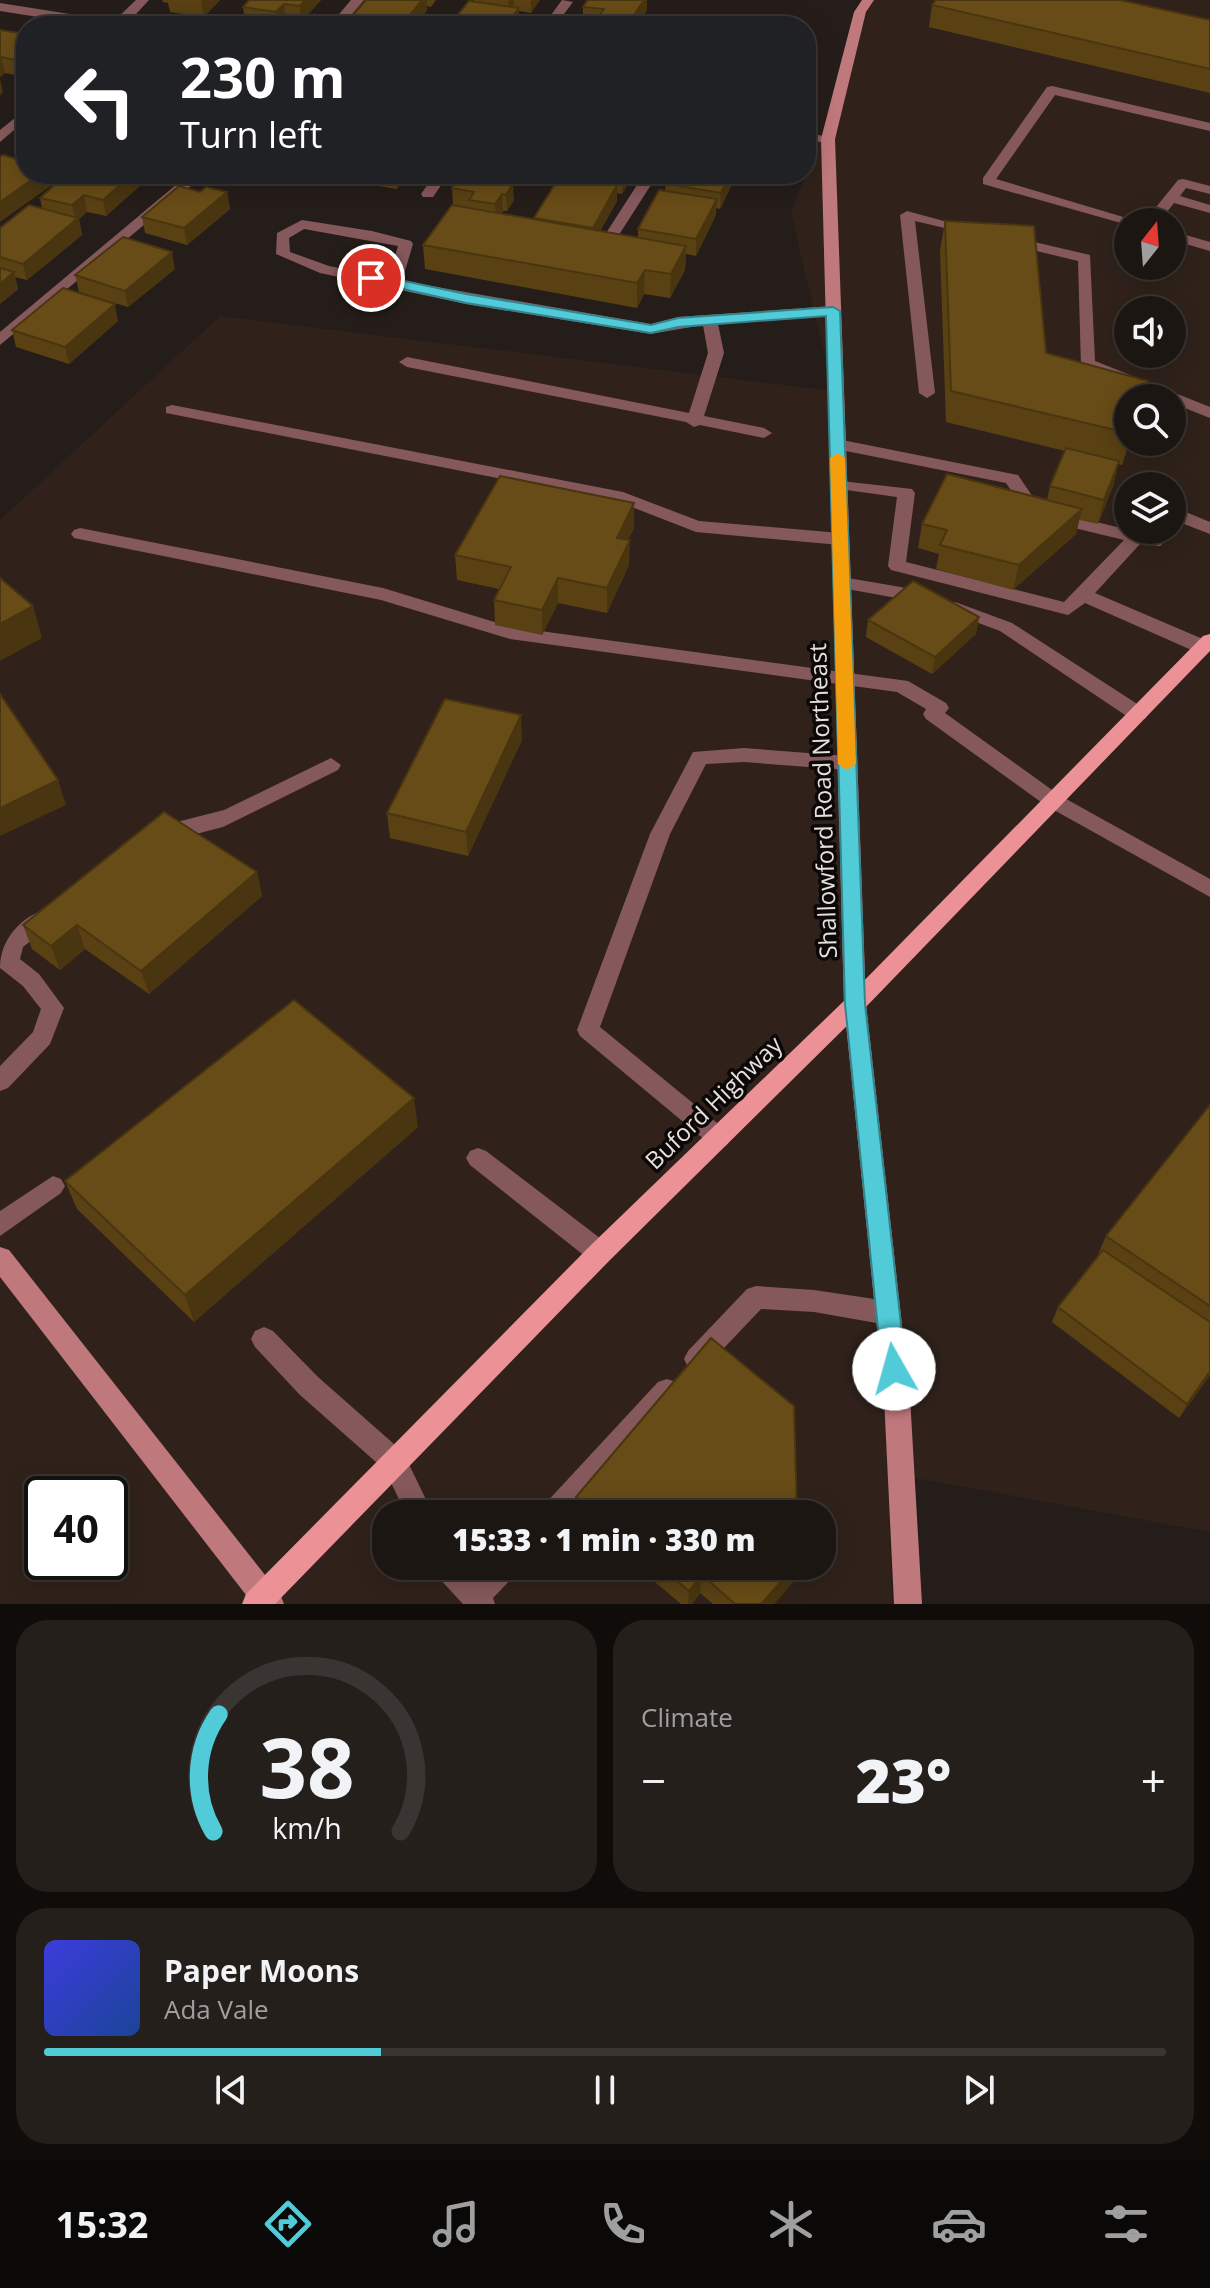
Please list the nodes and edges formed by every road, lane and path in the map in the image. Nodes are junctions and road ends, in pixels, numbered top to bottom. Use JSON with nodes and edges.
{"nodes":[{"id":1,"x":143,"y":0,"type":"edge"},
{"id":2,"x":358,"y":0,"type":"edge"},
{"id":3,"x":868,"y":0,"type":"edge"},
{"id":4,"x":567,"y":2,"type":"dead end"},
{"id":5,"x":0,"y":7,"type":"edge"},
{"id":6,"x":55,"y":16,"type":"edge"},
{"id":7,"x":127,"y":16,"type":"edge"},
{"id":8,"x":344,"y":16,"type":"edge"},
{"id":9,"x":556,"y":16,"type":"edge"},
{"id":10,"x":16,"y":123,"type":"edge"},
{"id":11,"x":1210,"y":127,"type":"edge"},
{"id":12,"x":816,"y":137,"type":"edge"},
{"id":13,"x":0,"y":138,"type":"edge"},
{"id":14,"x":828,"y":139,"type":"junction"},
{"id":15,"x":186,"y":184,"type":"edge"},
{"id":16,"x":435,"y":184,"type":"edge"},
{"id":17,"x":645,"y":184,"type":"edge"},
{"id":18,"x":1210,"y":190,"type":"edge"},
{"id":19,"x":428,"y":194,"type":"dead end"},
{"id":20,"x":1171,"y":198,"type":"junction"},
{"id":21,"x":1163,"y":208,"type":"edge"},
{"id":22,"x":1210,"y":209,"type":"edge"},
{"id":23,"x":1114,"y":217,"type":"edge"},
{"id":24,"x":1186,"y":239,"type":"edge"},
{"id":25,"x":608,"y":241,"type":"edge"},
{"id":26,"x":1210,"y":247,"type":"edge"},
{"id":27,"x":394,"y":282,"type":"junction"},
{"id":28,"x":833,"y":311,"type":"junction"},
{"id":29,"x":710,"y":320,"type":"junction"},
{"id":30,"x":0,"y":340,"type":"edge"},
{"id":31,"x":407,"y":362,"type":"dead end"},
{"id":32,"x":927,"y":393,"type":"dead end"},
{"id":33,"x":172,"y":410,"type":"dead end"},
{"id":34,"x":1210,"y":413,"type":"edge"},
{"id":35,"x":694,"y":422,"type":"junction"},
{"id":36,"x":764,"y":433,"type":"dead end"},
{"id":37,"x":837,"y":444,"type":"junction"},
{"id":38,"x":838,"y":484,"type":"junction"},
{"id":39,"x":1186,"y":518,"type":"edge"},
{"id":40,"x":1210,"y":528,"type":"edge"},
{"id":41,"x":1114,"y":533,"type":"edge"},
{"id":42,"x":80,"y":534,"type":"dead end"},
{"id":43,"x":840,"y":539,"type":"junction"},
{"id":44,"x":1130,"y":544,"type":"edge"},
{"id":45,"x":842,"y":583,"type":"junction"},
{"id":46,"x":1083,"y":595,"type":"junction"},
{"id":47,"x":1207,"y":643,"type":"edge"},
{"id":48,"x":845,"y":677,"type":"junction"},
{"id":49,"x":1138,"y":714,"type":"junction"},
{"id":50,"x":847,"y":763,"type":"junction"},
{"id":51,"x":331,"y":765,"type":"dead end"},
{"id":52,"x":1052,"y":800,"type":"junction"},
{"id":53,"x":144,"y":845,"type":"edge"},
{"id":54,"x":1210,"y":889,"type":"edge"},
{"id":55,"x":71,"y":899,"type":"edge"},
{"id":56,"x":855,"y":1004,"type":"junction"},
{"id":57,"x":0,"y":1081,"type":"edge"},
{"id":58,"x":719,"y":1138,"type":"junction"},
{"id":59,"x":478,"y":1158,"type":"dead end"},
{"id":60,"x":53,"y":1186,"type":"dead end"},
{"id":61,"x":0,"y":1225,"type":"edge"},
{"id":62,"x":600,"y":1253,"type":"junction"},
{"id":63,"x":0,"y":1258,"type":"edge"},
{"id":64,"x":888,"y":1313,"type":"junction"},
{"id":65,"x":264,"y":1339,"type":"dead end"},
{"id":66,"x":394,"y":1461,"type":"junction"},
{"id":67,"x":413,"y":1500,"type":"edge"},
{"id":68,"x":566,"y":1500,"type":"edge"},
{"id":69,"x":460,"y":1580,"type":"edge"},
{"id":70,"x":493,"y":1580,"type":"edge"},
{"id":71,"x":478,"y":1600,"type":"edge"},
{"id":72,"x":263,"y":1601,"type":"edge"},
{"id":73,"x":908,"y":1604,"type":"edge"}],
"edges":[{"from":1,"to":7,"type":"street"},
{"from":2,"to":8,"type":"street"},
{"from":3,"to":14,"type":"street","name":"Shallowford Road Northeast"},
{"from":4,"to":9,"type":"street"},
{"from":5,"to":6,"type":"street"},
{"from":10,"to":13,"type":"street"},
{"from":11,"to":23,"type":"street"},
{"from":12,"to":14,"type":"street"},
{"from":14,"to":28,"type":"street","name":"Shallowford Road Northeast"},
{"from":15,"to":30,"type":"street"},
{"from":16,"to":19,"type":"street"},
{"from":17,"to":25,"type":"street"},
{"from":18,"to":20,"type":"street"},
{"from":20,"to":21,"type":"street"},
{"from":20,"to":22,"type":"street"},
{"from":24,"to":26,"type":"street"},
{"from":27,"to":27,"type":"street"},
{"from":27,"to":29,"type":"street"},
{"from":28,"to":29,"type":"street"},
{"from":28,"to":37,"type":"street","name":"Shallowford Road Northeast"},
{"from":29,"to":35,"type":"street"},
{"from":31,"to":35,"type":"street"},
{"from":32,"to":34,"type":"street"},
{"from":33,"to":43,"type":"street"},
{"from":35,"to":36,"type":"street"},
{"from":37,"to":38,"type":"street","name":"Shallowford Road Northeast"},
{"from":37,"to":41,"type":"street"},
{"from":38,"to":43,"type":"street","name":"Shallowford Road Northeast"},
{"from":38,"to":46,"type":"street"},
{"from":39,"to":40,"type":"street"},
{"from":42,"to":48,"type":"street"},
{"from":43,"to":45,"type":"street","name":"Shallowford Road Northeast"},
{"from":44,"to":46,"type":"street"},
{"from":45,"to":48,"type":"street","name":"Shallowford Road Northeast"},
{"from":45,"to":49,"type":"street"},
{"from":46,"to":47,"type":"street"},
{"from":47,"to":49,"type":"main road","name":"Buford Highway"},
{"from":48,"to":50,"type":"street","name":"Shallowford Road Northeast"},
{"from":48,"to":52,"type":"street"},
{"from":49,"to":52,"type":"main road","name":"Buford Highway"},
{"from":50,"to":56,"type":"street","name":"Shallowford Road Northeast"},
{"from":50,"to":58,"type":"street"},
{"from":51,"to":53,"type":"street"},
{"from":52,"to":54,"type":"street"},
{"from":52,"to":56,"type":"main road","name":"Buford Highway"},
{"from":55,"to":57,"type":"street"},
{"from":56,"to":58,"type":"main road","name":"Buford Highway"},
{"from":56,"to":64,"type":"street","name":"Shallowford Road Northeast"},
{"from":58,"to":62,"type":"main road","name":"Buford Highway"},
{"from":59,"to":62,"type":"street"},
{"from":60,"to":61,"type":"street"},
{"from":62,"to":66,"type":"main road","name":"Buford Highway"},
{"from":63,"to":72,"type":"street"},
{"from":64,"to":68,"type":"street"},
{"from":64,"to":73,"type":"street","name":"Shallowford Road Northeast"},
{"from":65,"to":66,"type":"street"},
{"from":66,"to":67,"type":"street"},
{"from":66,"to":72,"type":"main road","name":"Buford Highway"},
{"from":69,"to":71,"type":"street"},
{"from":70,"to":71,"type":"street"}]}
